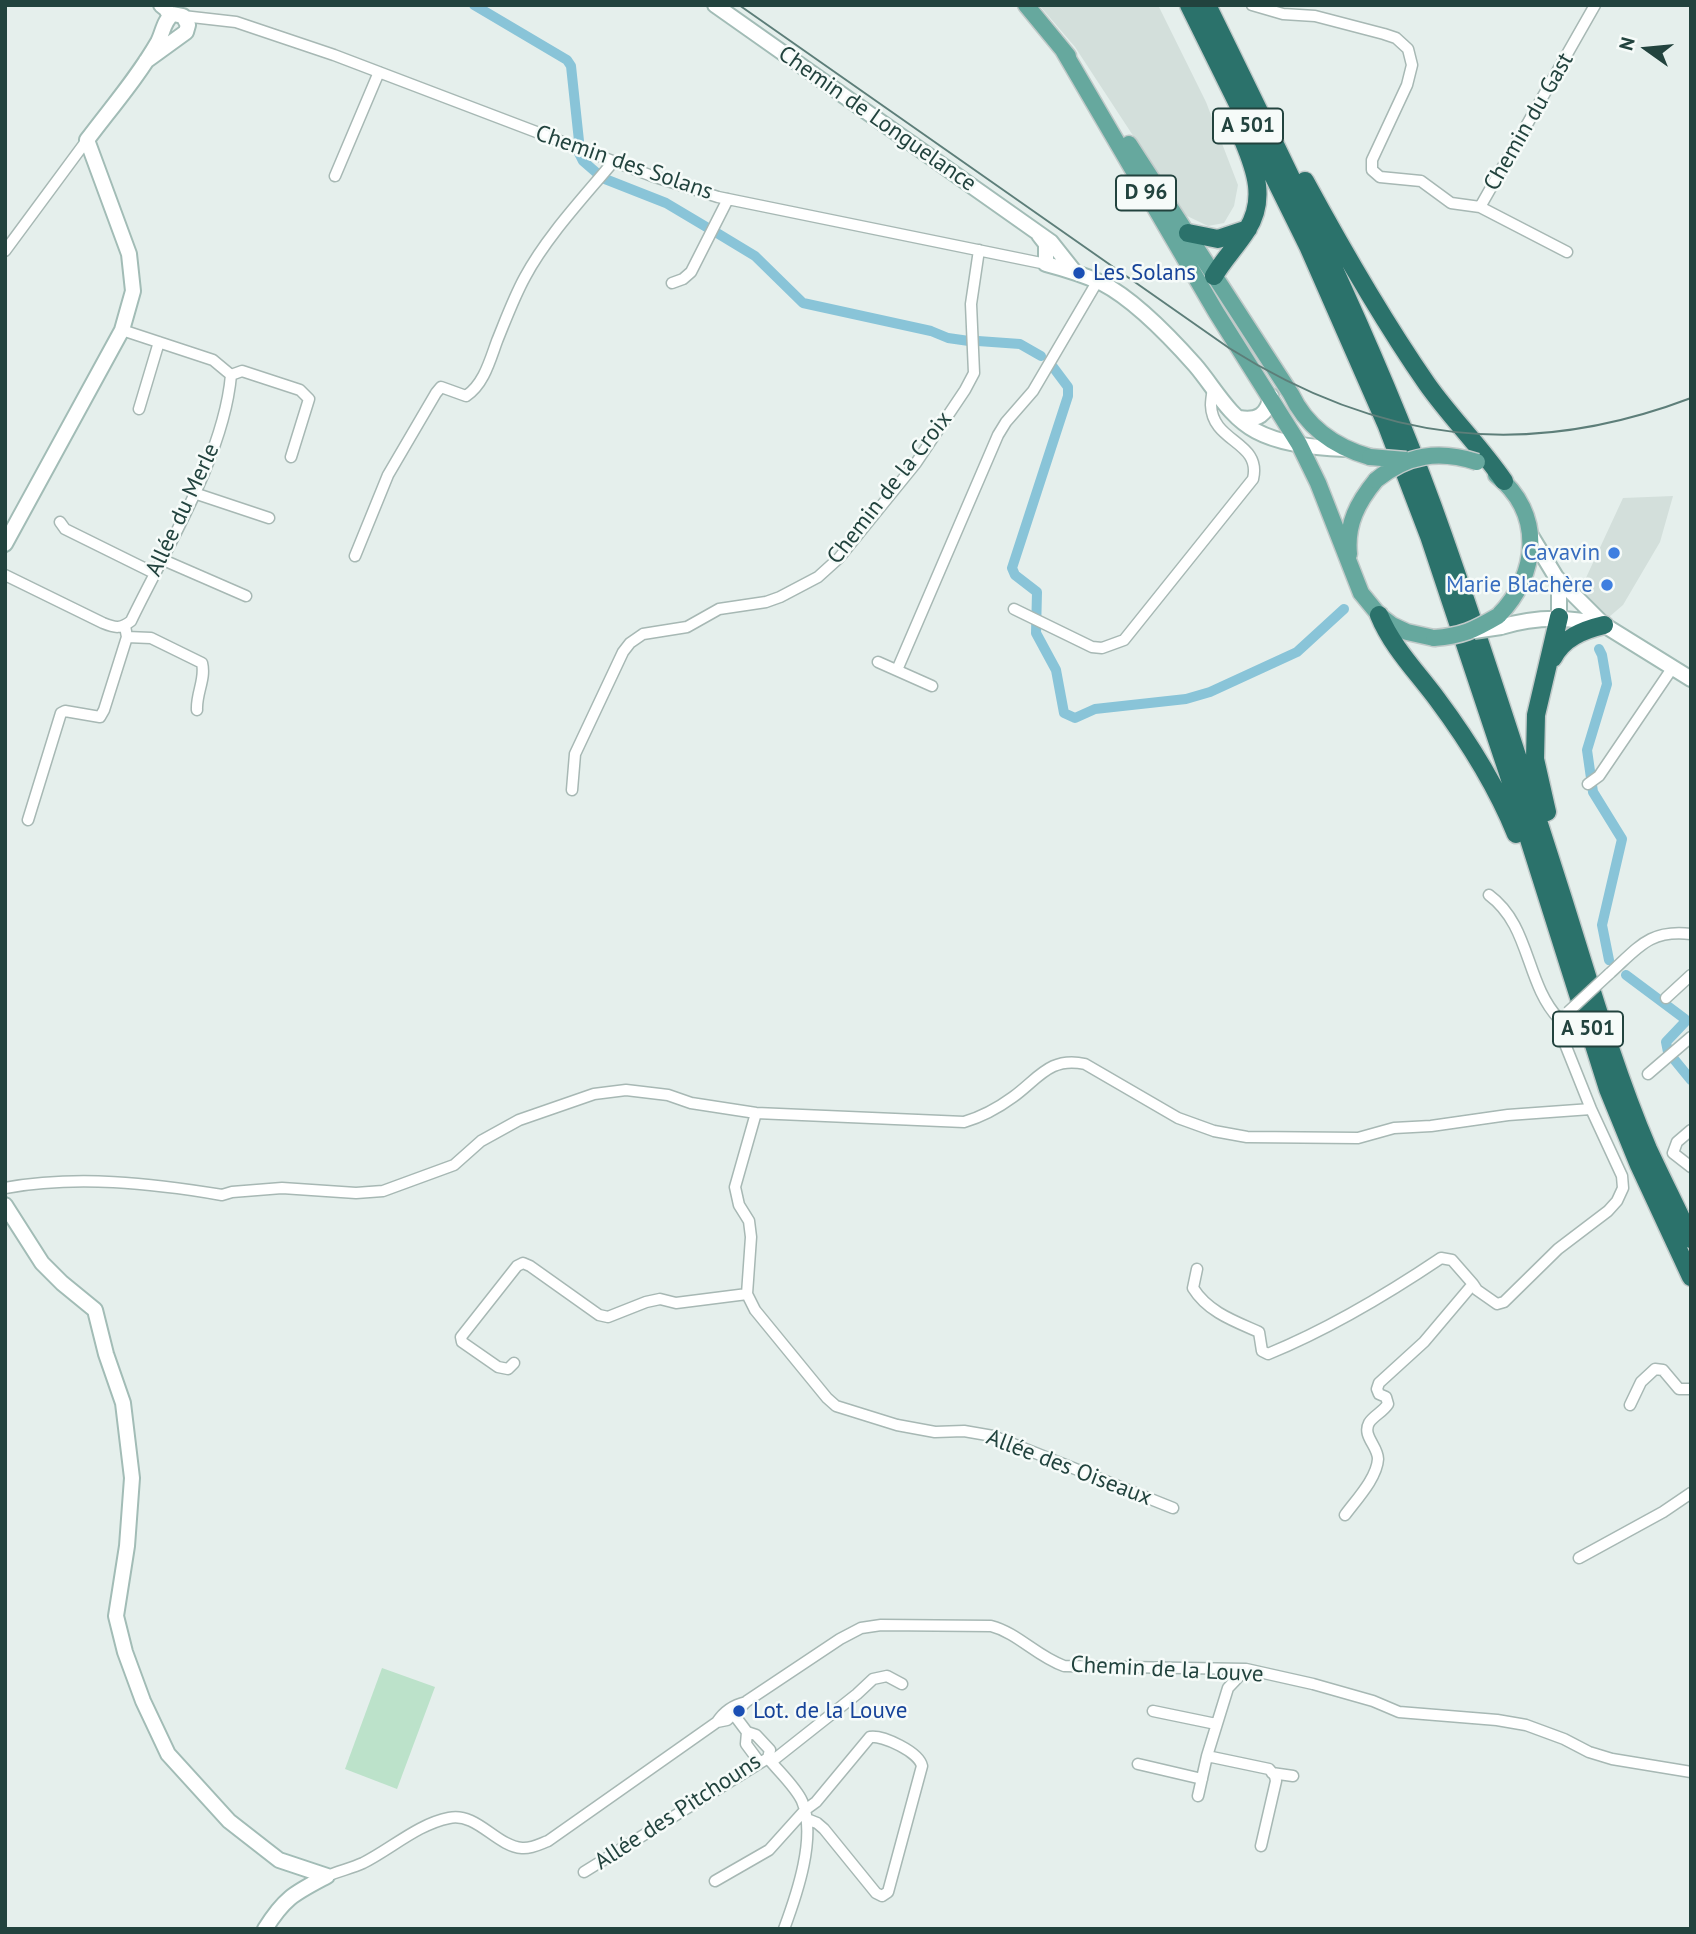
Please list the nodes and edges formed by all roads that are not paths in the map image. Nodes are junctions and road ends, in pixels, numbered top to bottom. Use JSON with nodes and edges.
{"nodes":[{"id":1,"x":715,"y":5,"type":"edge"},
{"id":2,"x":1026,"y":5,"type":"edge"},
{"id":3,"x":1186,"y":5,"type":"edge"},
{"id":4,"x":1209,"y":5,"type":"edge"},
{"id":5,"x":1252,"y":5,"type":"edge"},
{"id":6,"x":1595,"y":5,"type":"edge"},
{"id":7,"x":170,"y":16,"type":"edge"},
{"id":8,"x":214,"y":20,"type":"junction"},
{"id":9,"x":183,"y":34,"type":"junction"},
{"id":10,"x":1063,"y":50,"type":"junction"},
{"id":11,"x":146,"y":61,"type":"junction"},
{"id":12,"x":379,"y":72,"type":"junction"},
{"id":13,"x":87,"y":140,"type":"junction"},
{"id":14,"x":613,"y":162,"type":"junction"},
{"id":15,"x":335,"y":176,"type":"dead end"},
{"id":16,"x":728,"y":199,"type":"junction"},
{"id":17,"x":1480,"y":207,"type":"junction"},
{"id":18,"x":1248,"y":229,"type":"junction"},
{"id":19,"x":1188,"y":233,"type":"junction"},
{"id":20,"x":1038,"y":234,"type":"junction"},
{"id":21,"x":979,"y":250,"type":"junction"},
{"id":22,"x":5,"y":251,"type":"edge"},
{"id":23,"x":1567,"y":253,"type":"dead end"},
{"id":24,"x":1046,"y":264,"type":"junction"},
{"id":25,"x":1074,"y":271,"type":"junction"},
{"id":26,"x":1214,"y":276,"type":"junction"},
{"id":27,"x":1097,"y":282,"type":"junction"},
{"id":28,"x":672,"y":283,"type":"dead end"},
{"id":29,"x":1112,"y":289,"type":"junction"},
{"id":30,"x":1086,"y":300,"type":"junction"},
{"id":31,"x":122,"y":330,"type":"junction"},
{"id":32,"x":1235,"y":337,"type":"junction"},
{"id":33,"x":159,"y":342,"type":"junction"},
{"id":34,"x":231,"y":375,"type":"junction"},
{"id":35,"x":1213,"y":388,"type":"junction"},
{"id":36,"x":1267,"y":389,"type":"junction"},
{"id":37,"x":1383,"y":398,"type":"junction"},
{"id":38,"x":139,"y":408,"type":"dead end"},
{"id":39,"x":1240,"y":418,"type":"junction"},
{"id":40,"x":1396,"y":428,"type":"junction"},
{"id":41,"x":1299,"y":444,"type":"junction"},
{"id":42,"x":1345,"y":449,"type":"junction"},
{"id":43,"x":1479,"y":455,"type":"junction"},
{"id":44,"x":291,"y":457,"type":"dead end"},
{"id":45,"x":1408,"y":460,"type":"junction"},
{"id":46,"x":1504,"y":481,"type":"joint"},
{"id":47,"x":194,"y":493,"type":"junction"},
{"id":48,"x":269,"y":518,"type":"dead end"},
{"id":49,"x":60,"y":522,"type":"dead end"},
{"id":50,"x":1530,"y":534,"type":"junction"},
{"id":51,"x":5,"y":544,"type":"edge"},
{"id":52,"x":355,"y":556,"type":"dead end"},
{"id":53,"x":161,"y":559,"type":"junction"},
{"id":54,"x":1350,"y":566,"type":"junction"},
{"id":55,"x":155,"y":573,"type":"junction"},
{"id":56,"x":5,"y":575,"type":"edge"},
{"id":57,"x":1556,"y":577,"type":"junction"},
{"id":58,"x":246,"y":596,"type":"dead end"},
{"id":59,"x":1014,"y":609,"type":"dead end"},
{"id":60,"x":1379,"y":615,"type":"junction"},
{"id":61,"x":1559,"y":617,"type":"junction"},
{"id":62,"x":1499,"y":622,"type":"junction"},
{"id":63,"x":1604,"y":625,"type":"junction"},
{"id":64,"x":125,"y":626,"type":"junction"},
{"id":65,"x":127,"y":637,"type":"junction"},
{"id":66,"x":878,"y":662,"type":"dead end"},
{"id":67,"x":1673,"y":667,"type":"junction"},
{"id":68,"x":897,"y":670,"type":"junction"},
{"id":69,"x":1545,"y":674,"type":"junction"},
{"id":70,"x":1691,"y":679,"type":"edge"},
{"id":71,"x":932,"y":686,"type":"dead end"},
{"id":72,"x":197,"y":710,"type":"dead end"},
{"id":73,"x":1591,"y":782,"type":"dead end"},
{"id":74,"x":572,"y":790,"type":"dead end"},
{"id":75,"x":28,"y":820,"type":"dead end"},
{"id":76,"x":1489,"y":895,"type":"dead end"},
{"id":77,"x":1691,"y":934,"type":"edge"},
{"id":78,"x":1566,"y":958,"type":"junction"},
{"id":79,"x":1691,"y":975,"type":"edge"},
{"id":80,"x":1666,"y":998,"type":"dead end"},
{"id":81,"x":1598,"y":1009,"type":"junction"},
{"id":82,"x":1559,"y":1019,"type":"junction"},
{"id":83,"x":1691,"y":1037,"type":"edge"},
{"id":84,"x":1648,"y":1074,"type":"dead end"},
{"id":85,"x":1591,"y":1108,"type":"junction"},
{"id":86,"x":756,"y":1113,"type":"junction"},
{"id":87,"x":1691,"y":1130,"type":"edge"},
{"id":88,"x":1691,"y":1167,"type":"edge"},
{"id":89,"x":5,"y":1188,"type":"edge"},
{"id":90,"x":5,"y":1205,"type":"edge"},
{"id":91,"x":1691,"y":1239,"type":"edge"},
{"id":92,"x":1197,"y":1269,"type":"dead end"},
{"id":93,"x":1691,"y":1277,"type":"edge"},
{"id":94,"x":1473,"y":1284,"type":"junction"},
{"id":95,"x":747,"y":1294,"type":"junction"},
{"id":96,"x":514,"y":1363,"type":"dead end"},
{"id":97,"x":1691,"y":1389,"type":"edge"},
{"id":98,"x":1630,"y":1405,"type":"dead end"},
{"id":99,"x":1691,"y":1493,"type":"edge"},
{"id":100,"x":1173,"y":1508,"type":"dead end"},
{"id":101,"x":1345,"y":1515,"type":"dead end"},
{"id":102,"x":1579,"y":1558,"type":"dead end"},
{"id":103,"x":1246,"y":1669,"type":"junction"},
{"id":104,"x":902,"y":1684,"type":"dead end"},
{"id":105,"x":1153,"y":1711,"type":"dead end"},
{"id":106,"x":732,"y":1712,"type":"junction"},
{"id":107,"x":1216,"y":1724,"type":"junction"},
{"id":108,"x":747,"y":1732,"type":"junction"},
{"id":109,"x":1207,"y":1755,"type":"junction"},
{"id":110,"x":767,"y":1758,"type":"junction"},
{"id":111,"x":1138,"y":1764,"type":"dead end"},
{"id":112,"x":1691,"y":1772,"type":"edge"},
{"id":113,"x":1272,"y":1773,"type":"junction"},
{"id":114,"x":1293,"y":1776,"type":"dead end"},
{"id":115,"x":1202,"y":1779,"type":"junction"},
{"id":116,"x":1198,"y":1796,"type":"dead end"},
{"id":117,"x":806,"y":1814,"type":"junction"},
{"id":118,"x":1261,"y":1846,"type":"dead end"},
{"id":119,"x":584,"y":1872,"type":"dead end"},
{"id":120,"x":327,"y":1876,"type":"junction"},
{"id":121,"x":715,"y":1881,"type":"dead end"},
{"id":122,"x":265,"y":1929,"type":"edge"},
{"id":123,"x":784,"y":1929,"type":"edge"}],
"edges":[{"from":1,"to":20,"type":"street","name":"Chemin de Longuelance"},
{"from":2,"to":10,"type":"main road","number":"D 96"},
{"from":3,"to":18,"type":"highway"},
{"from":3,"to":37,"type":"highway","number":"A 501"},
{"from":4,"to":37,"type":"highway","number":"A 501"},
{"from":4,"to":43,"type":"highway"},
{"from":5,"to":17,"type":"street","name":"Chemin du Gast"},
{"from":6,"to":17,"type":"street","name":"Chemin du Gast"},
{"from":7,"to":8,"type":"street","name":"Chemin des Solans"},
{"from":7,"to":9,"type":"street"},
{"from":7,"to":9,"type":"street"},
{"from":7,"to":11,"type":"street"},
{"from":8,"to":9,"type":"street"},
{"from":8,"to":12,"type":"street","name":"Chemin des Solans"},
{"from":9,"to":11,"type":"street"},
{"from":10,"to":19,"type":"main road","number":"D 96"},
{"from":10,"to":32,"type":"main road","number":"D 96"},
{"from":11,"to":13,"type":"street"},
{"from":12,"to":14,"type":"street","name":"Chemin des Solans"},
{"from":12,"to":15,"type":"street"},
{"from":13,"to":22,"type":"street"},
{"from":13,"to":31,"type":"street"},
{"from":14,"to":16,"type":"street","name":"Chemin des Solans"},
{"from":14,"to":52,"type":"street"},
{"from":16,"to":21,"type":"street","name":"Chemin des Solans"},
{"from":16,"to":28,"type":"street"},
{"from":17,"to":23,"type":"street"},
{"from":18,"to":19,"type":"highway"},
{"from":18,"to":26,"type":"highway"},
{"from":19,"to":26,"type":"main road","number":"D 96"},
{"from":20,"to":24,"type":"street"},
{"from":20,"to":25,"type":"street","name":"Chemin de Longuelance"},
{"from":21,"to":24,"type":"street","name":"Chemin des Solans"},
{"from":21,"to":74,"type":"street","name":"Chemin de la Croix"},
{"from":24,"to":25,"type":"street"},
{"from":25,"to":27,"type":"street"},
{"from":26,"to":32,"type":"main road"},
{"from":26,"to":42,"type":"main road","number":"D 96"},
{"from":27,"to":29,"type":"street"},
{"from":27,"to":30,"type":"street"},
{"from":29,"to":30,"type":"street"},
{"from":29,"to":35,"type":"street"},
{"from":30,"to":68,"type":"street"},
{"from":31,"to":33,"type":"street"},
{"from":31,"to":51,"type":"street"},
{"from":32,"to":36,"type":"main road","number":"D 96"},
{"from":33,"to":34,"type":"street"},
{"from":33,"to":38,"type":"street"},
{"from":34,"to":44,"type":"street"},
{"from":34,"to":47,"type":"street","name":"Allée du Merle"},
{"from":35,"to":39,"type":"street"},
{"from":35,"to":59,"type":"street"},
{"from":36,"to":39,"type":"street"},
{"from":36,"to":41,"type":"main road","number":"D 96"},
{"from":37,"to":40,"type":"highway","number":"A 501"},
{"from":39,"to":41,"type":"street"},
{"from":40,"to":78,"type":"highway","number":"A 501"},
{"from":40,"to":81,"type":"highway","number":"A 501"},
{"from":41,"to":42,"type":"street"},
{"from":41,"to":54,"type":"main road","number":"D 96"},
{"from":42,"to":45,"type":"main road","number":"D 96","bridge":true},
{"from":43,"to":45,"type":"main road","bridge":true},
{"from":43,"to":46,"type":"highway"},
{"from":45,"to":54,"type":"main road","bridge":true},
{"from":46,"to":50,"type":"main road"},
{"from":47,"to":48,"type":"street"},
{"from":47,"to":53,"type":"street","name":"Allée du Merle"},
{"from":49,"to":55,"type":"street"},
{"from":50,"to":57,"type":"street"},
{"from":50,"to":62,"type":"main road"},
{"from":53,"to":55,"type":"street","name":"Allée du Merle"},
{"from":53,"to":58,"type":"street"},
{"from":54,"to":60,"type":"main road"},
{"from":55,"to":64,"type":"street","name":"Allée du Merle"},
{"from":56,"to":64,"type":"street"},
{"from":57,"to":61,"type":"street"},
{"from":57,"to":63,"type":"street"},
{"from":60,"to":62,"type":"main road","bridge":true},
{"from":60,"to":78,"type":"highway"},
{"from":61,"to":62,"type":"street"},
{"from":61,"to":63,"type":"street"},
{"from":61,"to":69,"type":"highway"},
{"from":63,"to":67,"type":"street"},
{"from":63,"to":69,"type":"highway"},
{"from":64,"to":65,"type":"street"},
{"from":65,"to":72,"type":"street"},
{"from":65,"to":75,"type":"street"},
{"from":66,"to":68,"type":"street"},
{"from":67,"to":70,"type":"street"},
{"from":67,"to":73,"type":"street"},
{"from":68,"to":71,"type":"street"},
{"from":69,"to":81,"type":"highway"},
{"from":76,"to":82,"type":"street"},
{"from":77,"to":82,"type":"street","bridge":true},
{"from":78,"to":93,"type":"highway","number":"A 501"},
{"from":79,"to":80,"type":"street"},
{"from":81,"to":91,"type":"highway","number":"A 501"},
{"from":82,"to":85,"type":"street"},
{"from":83,"to":84,"type":"street"},
{"from":85,"to":86,"type":"street"},
{"from":85,"to":94,"type":"street"},
{"from":86,"to":89,"type":"street"},
{"from":86,"to":95,"type":"street"},
{"from":87,"to":88,"type":"street"},
{"from":90,"to":120,"type":"street"},
{"from":92,"to":94,"type":"street"},
{"from":94,"to":101,"type":"street"},
{"from":95,"to":96,"type":"street"},
{"from":95,"to":100,"type":"street","name":"Allée des Oiseaux"},
{"from":97,"to":98,"type":"street"},
{"from":99,"to":102,"type":"street"},
{"from":103,"to":106,"type":"street","name":"Chemin de la Louve"},
{"from":103,"to":107,"type":"street"},
{"from":103,"to":112,"type":"street","name":"Chemin de la Louve"},
{"from":104,"to":110,"type":"street","name":"Allée des Pitchouns"},
{"from":105,"to":107,"type":"street"},
{"from":106,"to":108,"type":"street"},
{"from":106,"to":120,"type":"street","name":"Chemin de la Louve"},
{"from":107,"to":109,"type":"street"},
{"from":108,"to":110,"type":"street"},
{"from":108,"to":110,"type":"street"},
{"from":109,"to":113,"type":"street"},
{"from":109,"to":115,"type":"street"},
{"from":110,"to":117,"type":"street"},
{"from":110,"to":119,"type":"street","name":"Allée des Pitchouns"},
{"from":111,"to":115,"type":"street"},
{"from":113,"to":114,"type":"street"},
{"from":113,"to":118,"type":"street"},
{"from":115,"to":116,"type":"street"},
{"from":117,"to":117,"type":"street"},
{"from":117,"to":121,"type":"street"},
{"from":117,"to":123,"type":"street"},
{"from":120,"to":122,"type":"street"}]}
